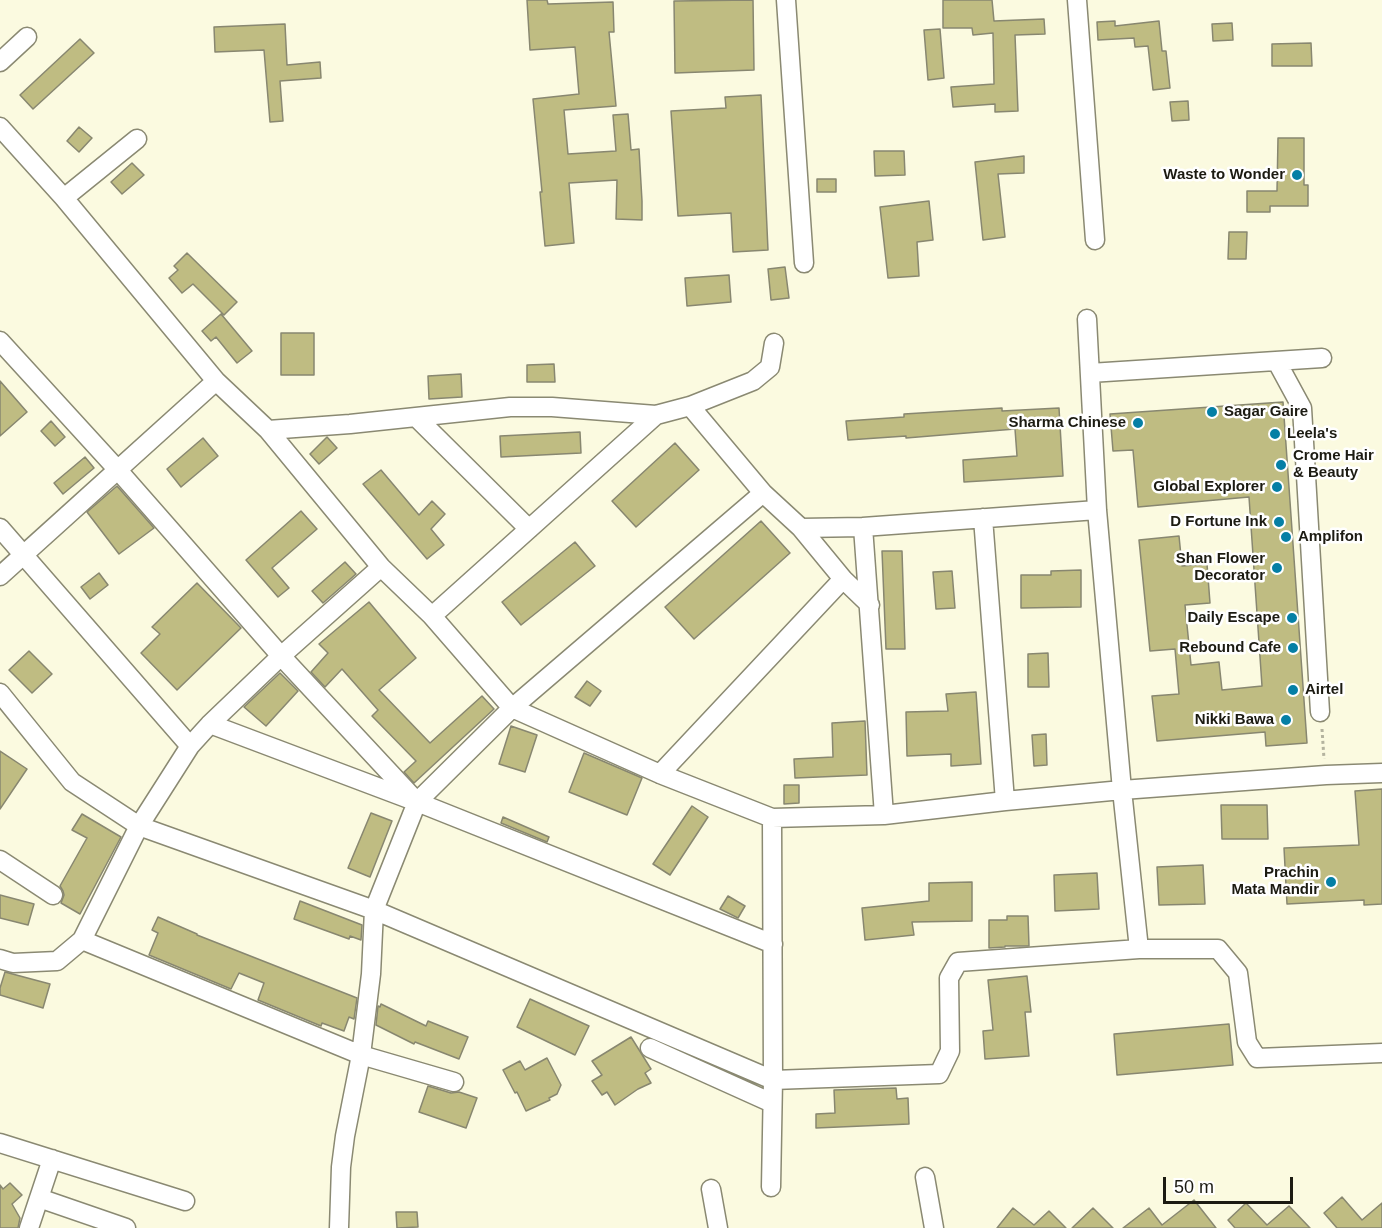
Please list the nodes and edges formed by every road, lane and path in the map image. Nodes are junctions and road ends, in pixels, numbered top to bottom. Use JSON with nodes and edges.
{"nodes":[{"id":1,"x":786,"y":0,"type":"edge"},
{"id":2,"x":1077,"y":0,"type":"edge"},
{"id":3,"x":27,"y":37,"type":"dead end"},
{"id":4,"x":0,"y":62,"type":"edge"},
{"id":5,"x":0,"y":127,"type":"edge"},
{"id":6,"x":137,"y":139,"type":"dead end"},
{"id":7,"x":63,"y":198,"type":"junction"},
{"id":8,"x":1095,"y":240,"type":"dead end"},
{"id":9,"x":804,"y":263,"type":"dead end"},
{"id":10,"x":1087,"y":319,"type":"dead end"},
{"id":11,"x":0,"y":341,"type":"edge"},
{"id":12,"x":774,"y":343,"type":"dead end"},
{"id":13,"x":1322,"y":358,"type":"dead end"},
{"id":14,"x":1277,"y":362,"type":"junction"},
{"id":15,"x":1090,"y":373,"type":"junction"},
{"id":16,"x":216,"y":381,"type":"junction"},
{"id":17,"x":690,"y":406,"type":"junction"},
{"id":18,"x":656,"y":416,"type":"junction"},
{"id":19,"x":416,"y":417,"type":"junction"},
{"id":20,"x":268,"y":430,"type":"junction"},
{"id":21,"x":117,"y":469,"type":"junction"},
{"id":22,"x":763,"y":493,"type":"junction"},
{"id":23,"x":1097,"y":510,"type":"junction"},
{"id":24,"x":983,"y":518,"type":"junction"},
{"id":25,"x":863,"y":527,"type":"junction"},
{"id":26,"x":0,"y":528,"type":"edge"},
{"id":27,"x":801,"y":528,"type":"junction"},
{"id":28,"x":529,"y":529,"type":"junction"},
{"id":29,"x":24,"y":556,"type":"junction"},
{"id":30,"x":381,"y":567,"type":"junction"},
{"id":31,"x":0,"y":576,"type":"edge"},
{"id":32,"x":843,"y":579,"type":"junction"},
{"id":33,"x":870,"y":605,"type":"junction"},
{"id":34,"x":432,"y":616,"type":"junction"},
{"id":35,"x":280,"y":656,"type":"junction"},
{"id":36,"x":0,"y":693,"type":"edge"},
{"id":37,"x":512,"y":708,"type":"junction"},
{"id":38,"x":1320,"y":712,"type":"dead end"},
{"id":39,"x":210,"y":724,"type":"junction"},
{"id":40,"x":1322,"y":733,"type":"dead end"},
{"id":41,"x":190,"y":746,"type":"junction"},
{"id":42,"x":1382,"y":773,"type":"edge"},
{"id":43,"x":660,"y":774,"type":"junction"},
{"id":44,"x":1326,"y":775,"type":"junction"},
{"id":45,"x":1122,"y":790,"type":"junction"},
{"id":46,"x":1005,"y":801,"type":"junction"},
{"id":47,"x":417,"y":802,"type":"junction"},
{"id":48,"x":884,"y":814,"type":"junction"},
{"id":49,"x":772,"y":818,"type":"junction"},
{"id":50,"x":139,"y":826,"type":"junction"},
{"id":51,"x":0,"y":860,"type":"edge"},
{"id":52,"x":53,"y":895,"type":"dead end"},
{"id":53,"x":374,"y":910,"type":"junction"},
{"id":54,"x":82,"y":940,"type":"junction"},
{"id":55,"x":773,"y":944,"type":"junction"},
{"id":56,"x":1139,"y":949,"type":"junction"},
{"id":57,"x":0,"y":959,"type":"edge"},
{"id":58,"x":650,"y":1048,"type":"dead end"},
{"id":59,"x":1382,"y":1053,"type":"edge"},
{"id":60,"x":361,"y":1055,"type":"junction"},
{"id":61,"x":773,"y":1080,"type":"junction"},
{"id":62,"x":454,"y":1082,"type":"dead end"},
{"id":63,"x":772,"y":1103,"type":"junction"},
{"id":64,"x":0,"y":1143,"type":"edge"},
{"id":65,"x":52,"y":1159,"type":"junction"},
{"id":66,"x":925,"y":1177,"type":"dead end"},
{"id":67,"x":771,"y":1187,"type":"dead end"},
{"id":68,"x":711,"y":1189,"type":"dead end"},
{"id":69,"x":39,"y":1198,"type":"junction"},
{"id":70,"x":185,"y":1201,"type":"dead end"},
{"id":71,"x":80,"y":1220,"type":"edge"},
{"id":72,"x":29,"y":1228,"type":"edge"},
{"id":73,"x":126,"y":1228,"type":"edge"},
{"id":74,"x":339,"y":1228,"type":"edge"},
{"id":75,"x":718,"y":1228,"type":"edge"},
{"id":76,"x":934,"y":1228,"type":"edge"}],
"edges":[{"from":1,"to":9,"type":"street"},
{"from":2,"to":8,"type":"street"},
{"from":3,"to":4,"type":"street"},
{"from":5,"to":7,"type":"street"},
{"from":6,"to":7,"type":"street"},
{"from":7,"to":16,"type":"street"},
{"from":10,"to":15,"type":"street"},
{"from":11,"to":21,"type":"street"},
{"from":12,"to":17,"type":"street"},
{"from":13,"to":14,"type":"street"},
{"from":14,"to":15,"type":"street"},
{"from":14,"to":38,"type":"street"},
{"from":15,"to":23,"type":"street"},
{"from":16,"to":20,"type":"street"},
{"from":16,"to":21,"type":"street"},
{"from":17,"to":18,"type":"street"},
{"from":17,"to":22,"type":"street"},
{"from":18,"to":19,"type":"street"},
{"from":18,"to":28,"type":"street"},
{"from":19,"to":20,"type":"street"},
{"from":19,"to":28,"type":"street"},
{"from":20,"to":30,"type":"street"},
{"from":21,"to":29,"type":"street"},
{"from":21,"to":35,"type":"street"},
{"from":22,"to":27,"type":"street"},
{"from":22,"to":37,"type":"street"},
{"from":23,"to":24,"type":"street"},
{"from":23,"to":45,"type":"street"},
{"from":24,"to":25,"type":"street"},
{"from":24,"to":46,"type":"street"},
{"from":25,"to":27,"type":"street"},
{"from":25,"to":33,"type":"street"},
{"from":26,"to":29,"type":"street"},
{"from":27,"to":32,"type":"street"},
{"from":28,"to":34,"type":"street"},
{"from":29,"to":31,"type":"street"},
{"from":29,"to":41,"type":"street"},
{"from":30,"to":34,"type":"street"},
{"from":30,"to":35,"type":"street"},
{"from":32,"to":33,"type":"street"},
{"from":32,"to":43,"type":"street"},
{"from":33,"to":48,"type":"street"},
{"from":34,"to":37,"type":"street"},
{"from":35,"to":39,"type":"street"},
{"from":35,"to":47,"type":"street"},
{"from":36,"to":50,"type":"street"},
{"from":37,"to":43,"type":"street"},
{"from":37,"to":47,"type":"street"},
{"from":39,"to":41,"type":"street"},
{"from":39,"to":47,"type":"street"},
{"from":40,"to":44,"type":"path"},
{"from":41,"to":50,"type":"street"},
{"from":42,"to":44,"type":"street"},
{"from":43,"to":49,"type":"street"},
{"from":44,"to":45,"type":"street"},
{"from":45,"to":46,"type":"street"},
{"from":45,"to":56,"type":"street"},
{"from":46,"to":48,"type":"street"},
{"from":47,"to":53,"type":"street"},
{"from":47,"to":55,"type":"street"},
{"from":48,"to":49,"type":"street"},
{"from":49,"to":55,"type":"street"},
{"from":50,"to":53,"type":"street"},
{"from":50,"to":54,"type":"street"},
{"from":51,"to":52,"type":"street"},
{"from":53,"to":60,"type":"street"},
{"from":53,"to":61,"type":"street"},
{"from":54,"to":57,"type":"street"},
{"from":54,"to":60,"type":"street"},
{"from":55,"to":61,"type":"street"},
{"from":56,"to":59,"type":"street"},
{"from":56,"to":61,"type":"street"},
{"from":58,"to":63,"type":"street"},
{"from":60,"to":62,"type":"street"},
{"from":60,"to":74,"type":"street"},
{"from":61,"to":63,"type":"street"},
{"from":63,"to":67,"type":"street"},
{"from":64,"to":65,"type":"street"},
{"from":65,"to":69,"type":"street"},
{"from":65,"to":70,"type":"street"},
{"from":66,"to":76,"type":"street"},
{"from":68,"to":75,"type":"street"},
{"from":69,"to":71,"type":"street"},
{"from":69,"to":72,"type":"street"},
{"from":71,"to":73,"type":"street"}]}
